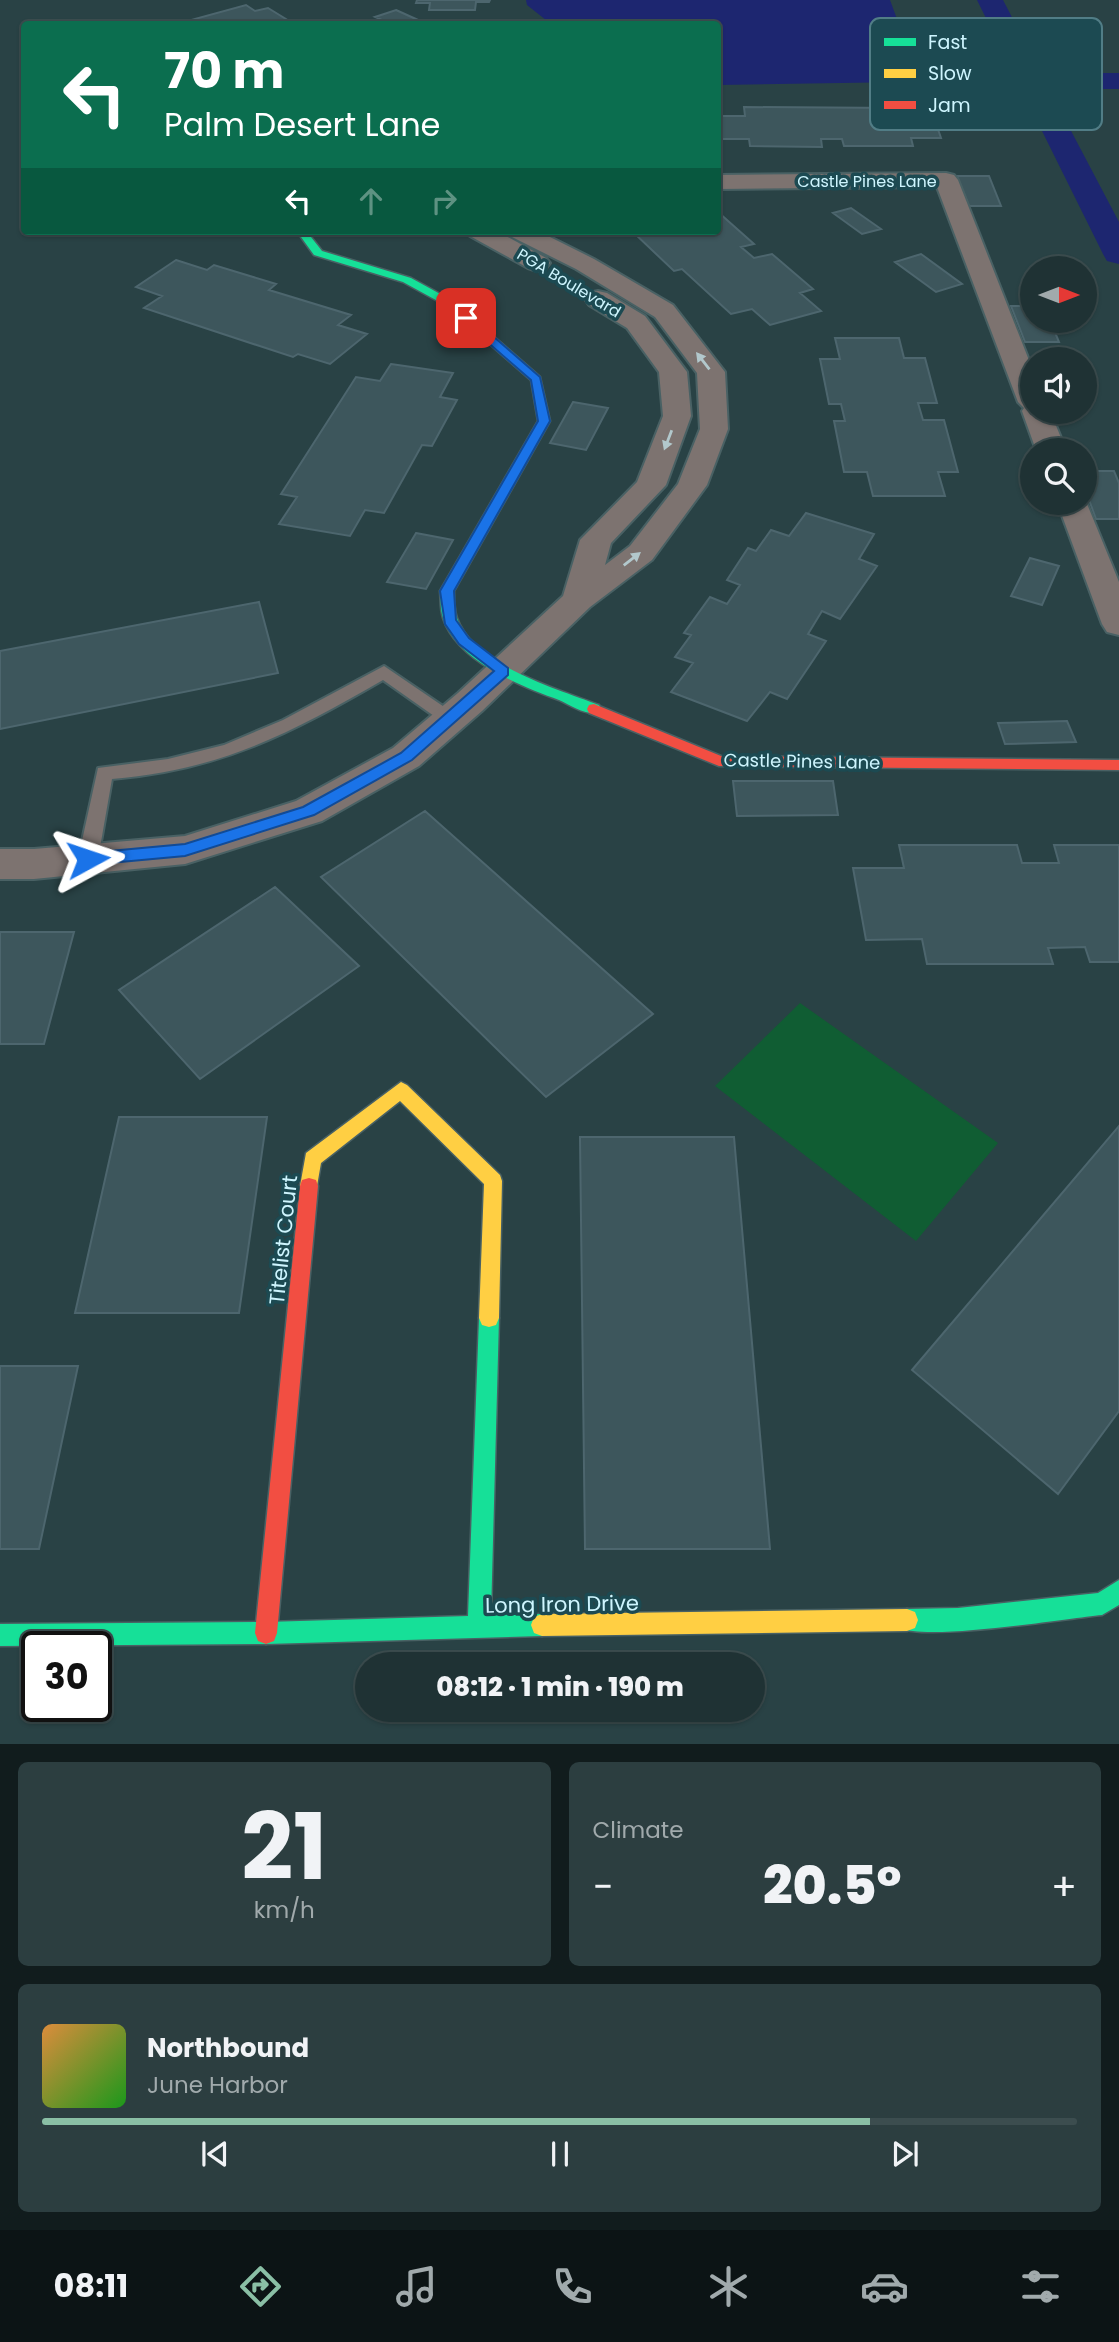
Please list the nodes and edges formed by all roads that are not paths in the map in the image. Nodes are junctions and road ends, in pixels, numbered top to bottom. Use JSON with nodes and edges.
{"nodes":[{"id":1,"x":721,"y":182,"type":"edge"},
{"id":2,"x":307,"y":235,"type":"edge"},
{"id":3,"x":487,"y":235,"type":"edge"},
{"id":4,"x":527,"y":235,"type":"edge"},
{"id":5,"x":1020,"y":371,"type":"edge"},
{"id":6,"x":1077,"y":515,"type":"edge"},
{"id":7,"x":578,"y":600,"type":"junction"},
{"id":8,"x":1119,"y":624,"type":"edge"},
{"id":9,"x":503,"y":671,"type":"junction"},
{"id":10,"x":450,"y":719,"type":"junction"},
{"id":11,"x":1119,"y":765,"type":"edge"},
{"id":12,"x":88,"y":859,"type":"junction"},
{"id":13,"x":0,"y":864,"type":"edge"},
{"id":14,"x":1119,"y":1591,"type":"edge"},
{"id":15,"x":479,"y":1626,"type":"junction"},
{"id":16,"x":266,"y":1633,"type":"junction"},
{"id":17,"x":0,"y":1635,"type":"edge"}],
"edges":[{"from":1,"to":5,"type":"street","name":"Castle Pines Lane"},
{"from":2,"to":9,"type":"street","name":"Castle Pines Lane"},
{"from":3,"to":7,"type":"street","name":"PGA Boulevard","one_way":true},
{"from":7,"to":4,"type":"street","name":"PGA Boulevard","one_way":true},
{"from":6,"to":8,"type":"street"},
{"from":7,"to":9,"type":"street","name":"PGA Boulevard"},
{"from":9,"to":10,"type":"street","name":"PGA Boulevard"},
{"from":9,"to":11,"type":"street","name":"Castle Pines Lane"},
{"from":10,"to":12,"type":"street","name":"PGA Boulevard"},
{"from":10,"to":12,"type":"lane"},
{"from":12,"to":13,"type":"street","name":"PGA Boulevard"},
{"from":14,"to":15,"type":"street","name":"Long Iron Drive"},
{"from":15,"to":16,"type":"street","name":"Long Iron Drive"},
{"from":15,"to":16,"type":"street","name":"Titelist Court"},
{"from":16,"to":17,"type":"street","name":"Long Iron Drive"}]}
